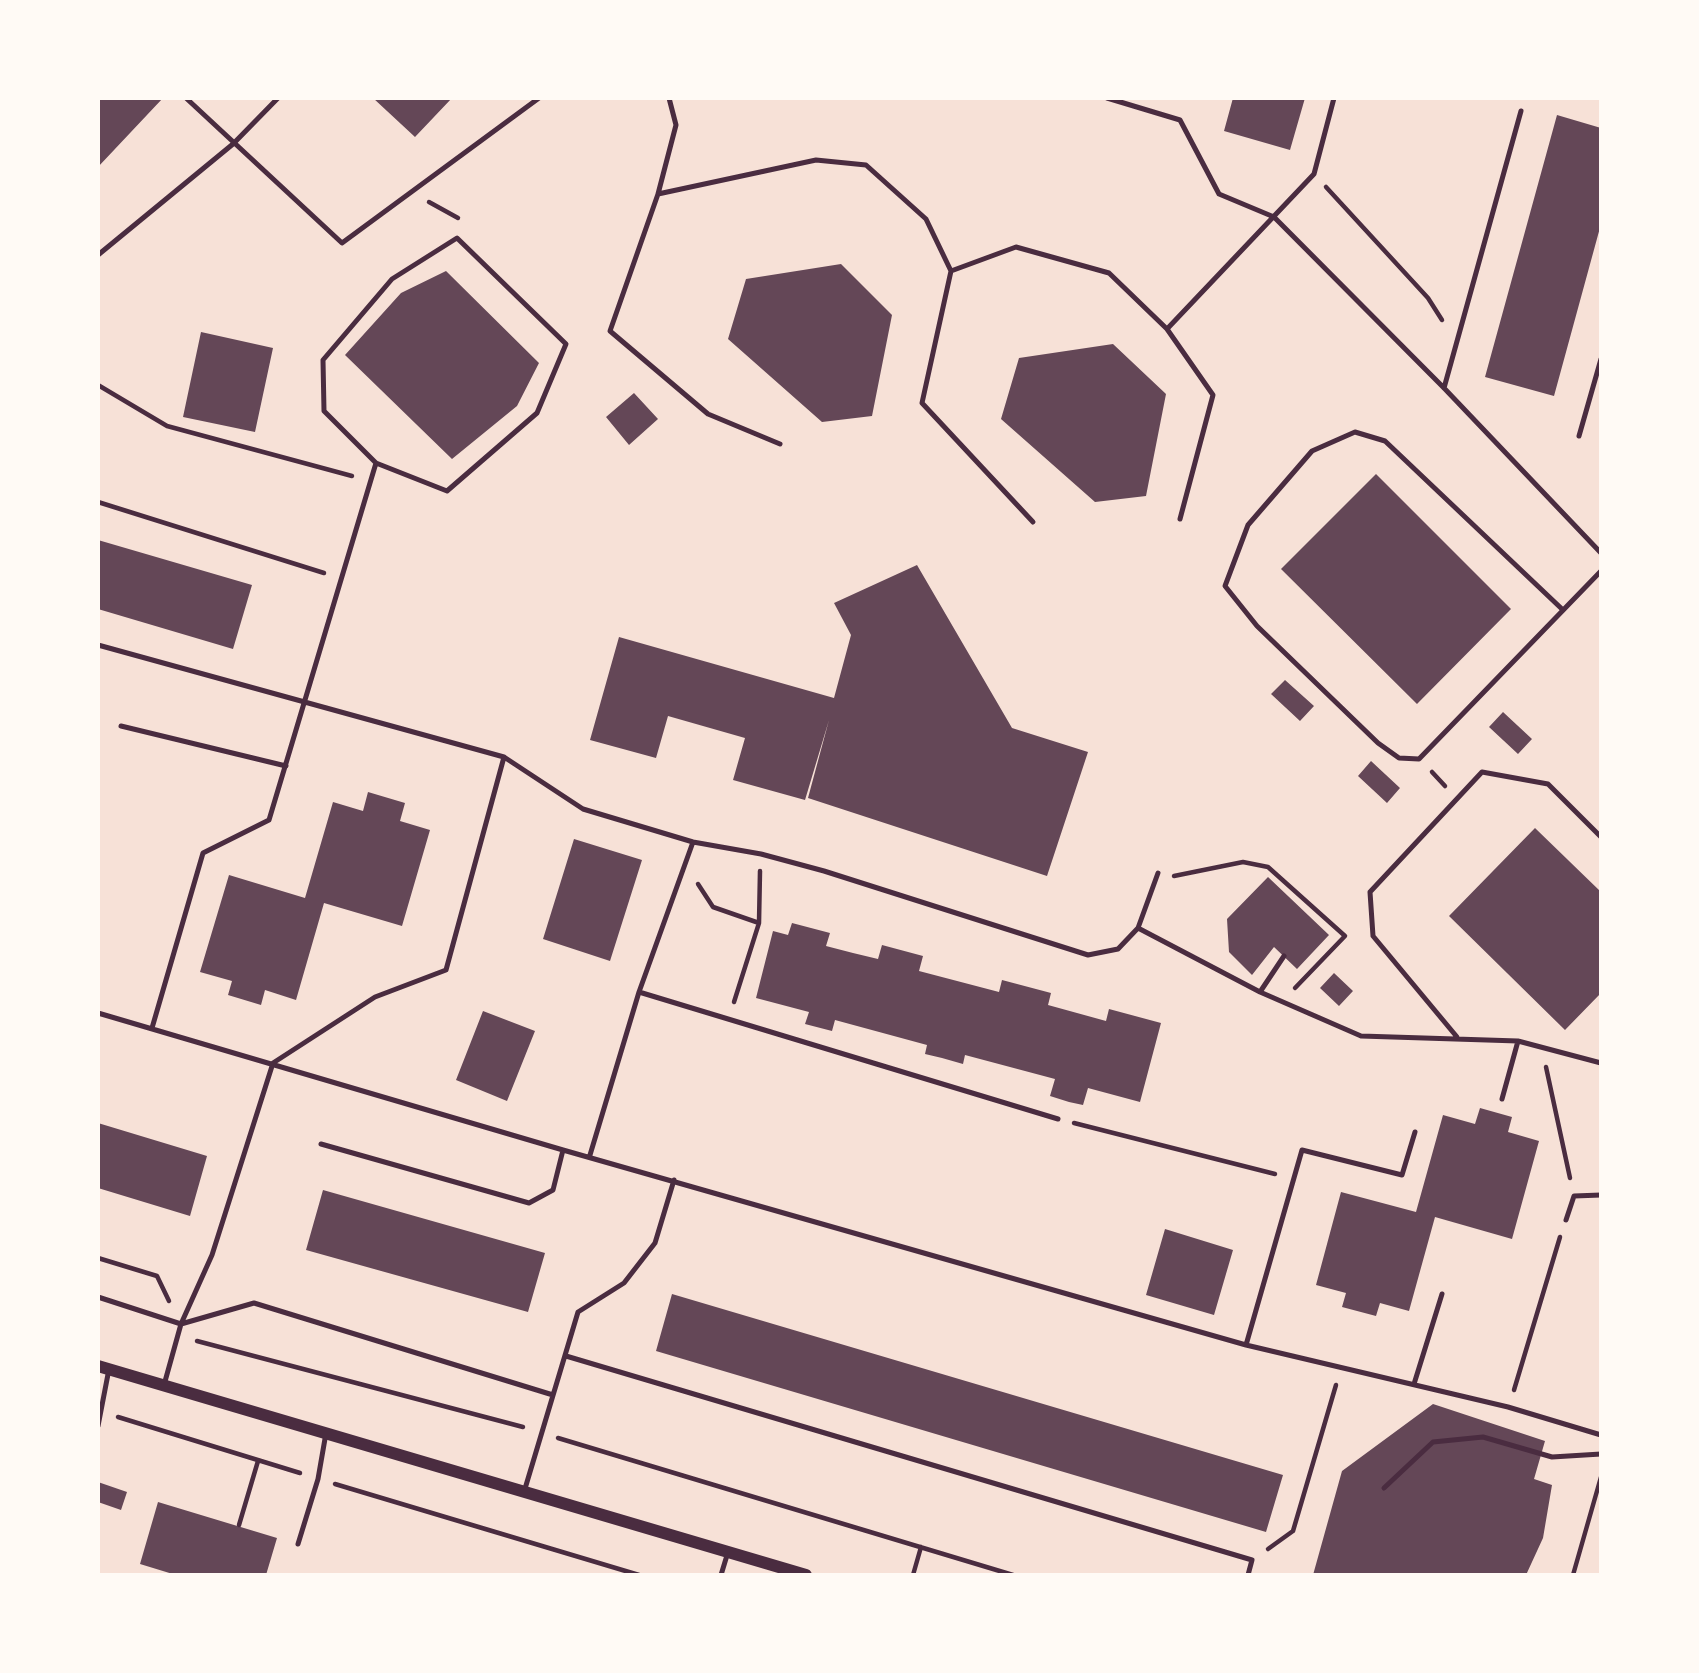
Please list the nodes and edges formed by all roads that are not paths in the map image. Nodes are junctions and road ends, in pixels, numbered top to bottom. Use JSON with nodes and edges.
{"nodes":[{"id":1,"x":186,"y":98,"type":"edge"},
{"id":2,"x":278,"y":98,"type":"edge"},
{"id":3,"x":539,"y":98,"type":"edge"},
{"id":4,"x":669,"y":98,"type":"edge"},
{"id":5,"x":1107,"y":98,"type":"edge"},
{"id":6,"x":1334,"y":98,"type":"edge"},
{"id":7,"x":1521,"y":111,"type":"dead end"},
{"id":8,"x":233,"y":144,"type":"junction"},
{"id":9,"x":658,"y":194,"type":"junction"},
{"id":10,"x":1274,"y":217,"type":"junction"},
{"id":11,"x":98,"y":255,"type":"edge"},
{"id":12,"x":951,"y":271,"type":"junction"},
{"id":13,"x":1167,"y":329,"type":"junction"},
{"id":14,"x":1601,"y":359,"type":"edge"},
{"id":15,"x":1444,"y":388,"type":"junction"},
{"id":16,"x":1579,"y":436,"type":"dead end"},
{"id":17,"x":780,"y":444,"type":"dead end"},
{"id":18,"x":376,"y":463,"type":"junction"},
{"id":19,"x":1180,"y":519,"type":"dead end"},
{"id":20,"x":1032,"y":522,"type":"dead end"},
{"id":21,"x":1601,"y":553,"type":"edge"},
{"id":22,"x":1601,"y":571,"type":"edge"},
{"id":23,"x":1563,"y":610,"type":"junction"},
{"id":24,"x":98,"y":645,"type":"edge"},
{"id":25,"x":305,"y":702,"type":"junction"},
{"id":26,"x":121,"y":726,"type":"dead end"},
{"id":27,"x":504,"y":757,"type":"junction"},
{"id":28,"x":286,"y":765,"type":"junction"},
{"id":29,"x":1601,"y":837,"type":"edge"},
{"id":30,"x":693,"y":842,"type":"junction"},
{"id":31,"x":1158,"y":873,"type":"road end"},
{"id":32,"x":1138,"y":928,"type":"junction"},
{"id":33,"x":1284,"y":956,"type":"dead end"},
{"id":34,"x":639,"y":992,"type":"junction"},
{"id":35,"x":1260,"y":992,"type":"junction"},
{"id":36,"x":98,"y":1013,"type":"edge"},
{"id":37,"x":152,"y":1028,"type":"junction"},
{"id":38,"x":1457,"y":1037,"type":"junction"},
{"id":39,"x":1518,"y":1041,"type":"junction"},
{"id":40,"x":273,"y":1063,"type":"junction"},
{"id":41,"x":1601,"y":1063,"type":"edge"},
{"id":42,"x":1502,"y":1099,"type":"dead end"},
{"id":43,"x":1058,"y":1119,"type":"road end"},
{"id":44,"x":1415,"y":1132,"type":"dead end"},
{"id":45,"x":321,"y":1144,"type":"dead end"},
{"id":46,"x":563,"y":1150,"type":"junction"},
{"id":47,"x":590,"y":1155,"type":"junction"},
{"id":48,"x":674,"y":1180,"type":"junction"},
{"id":49,"x":1601,"y":1195,"type":"edge"},
{"id":50,"x":1566,"y":1220,"type":"road end"},
{"id":51,"x":1442,"y":1294,"type":"dead end"},
{"id":52,"x":98,"y":1297,"type":"edge"},
{"id":53,"x":181,"y":1324,"type":"junction"},
{"id":54,"x":1245,"y":1345,"type":"junction"},
{"id":55,"x":566,"y":1356,"type":"junction"},
{"id":56,"x":104,"y":1367,"type":"edge"},
{"id":57,"x":1414,"y":1384,"type":"junction"},
{"id":58,"x":164,"y":1385,"type":"junction"},
{"id":59,"x":554,"y":1395,"type":"junction"},
{"id":60,"x":98,"y":1426,"type":"edge"},
{"id":61,"x":326,"y":1433,"type":"junction"},
{"id":62,"x":1601,"y":1435,"type":"edge"},
{"id":63,"x":1601,"y":1454,"type":"edge"},
{"id":64,"x":1384,"y":1488,"type":"dead end"},
{"id":65,"x":524,"y":1492,"type":"junction"},
{"id":66,"x":298,"y":1545,"type":"dead end"},
{"id":67,"x":727,"y":1552,"type":"junction"},
{"id":68,"x":721,"y":1575,"type":"edge"},
{"id":69,"x":806,"y":1575,"type":"edge"},
{"id":70,"x":1248,"y":1575,"type":"edge"}],
"edges":[{"from":1,"to":8,"type":"lane"},
{"from":2,"to":8,"type":"lane"},
{"from":3,"to":8,"type":"lane"},
{"from":4,"to":9,"type":"lane"},
{"from":5,"to":10,"type":"lane"},
{"from":6,"to":10,"type":"lane"},
{"from":7,"to":15,"type":"lane"},
{"from":8,"to":11,"type":"lane"},
{"from":9,"to":12,"type":"lane"},
{"from":9,"to":17,"type":"lane"},
{"from":10,"to":13,"type":"lane"},
{"from":10,"to":15,"type":"lane"},
{"from":12,"to":13,"type":"lane"},
{"from":12,"to":20,"type":"lane"},
{"from":13,"to":19,"type":"lane"},
{"from":14,"to":16,"type":"lane"},
{"from":15,"to":21,"type":"lane"},
{"from":18,"to":18,"type":"lane"},
{"from":18,"to":25,"type":"lane"},
{"from":22,"to":23,"type":"lane"},
{"from":23,"to":23,"type":"lane"},
{"from":24,"to":25,"type":"lane"},
{"from":25,"to":27,"type":"lane"},
{"from":25,"to":28,"type":"lane"},
{"from":26,"to":28,"type":"lane"},
{"from":27,"to":30,"type":"lane"},
{"from":27,"to":40,"type":"lane"},
{"from":28,"to":37,"type":"lane"},
{"from":29,"to":38,"type":"lane"},
{"from":30,"to":32,"type":"lane"},
{"from":30,"to":34,"type":"lane"},
{"from":31,"to":32,"type":"lane"},
{"from":32,"to":35,"type":"lane"},
{"from":33,"to":35,"type":"lane"},
{"from":34,"to":43,"type":"lane"},
{"from":34,"to":47,"type":"lane"},
{"from":35,"to":38,"type":"lane"},
{"from":36,"to":37,"type":"lane"},
{"from":37,"to":40,"type":"lane"},
{"from":38,"to":39,"type":"lane"},
{"from":39,"to":41,"type":"lane"},
{"from":39,"to":42,"type":"lane"},
{"from":40,"to":46,"type":"lane"},
{"from":40,"to":53,"type":"lane"},
{"from":44,"to":54,"type":"lane"},
{"from":45,"to":46,"type":"lane"},
{"from":46,"to":47,"type":"lane"},
{"from":47,"to":48,"type":"lane"},
{"from":48,"to":54,"type":"lane"},
{"from":48,"to":55,"type":"lane"},
{"from":49,"to":50,"type":"lane"},
{"from":51,"to":57,"type":"lane"},
{"from":52,"to":53,"type":"lane"},
{"from":53,"to":58,"type":"lane"},
{"from":53,"to":59,"type":"lane"},
{"from":54,"to":57,"type":"lane"},
{"from":55,"to":59,"type":"lane"},
{"from":55,"to":70,"type":"lane"},
{"from":56,"to":58,"type":"street"},
{"from":56,"to":60,"type":"lane"},
{"from":57,"to":62,"type":"lane"},
{"from":58,"to":61,"type":"street"},
{"from":59,"to":65,"type":"lane"},
{"from":61,"to":65,"type":"street"},
{"from":61,"to":66,"type":"lane"},
{"from":63,"to":64,"type":"lane"},
{"from":65,"to":67,"type":"street"},
{"from":67,"to":68,"type":"lane"},
{"from":67,"to":69,"type":"street"}]}
